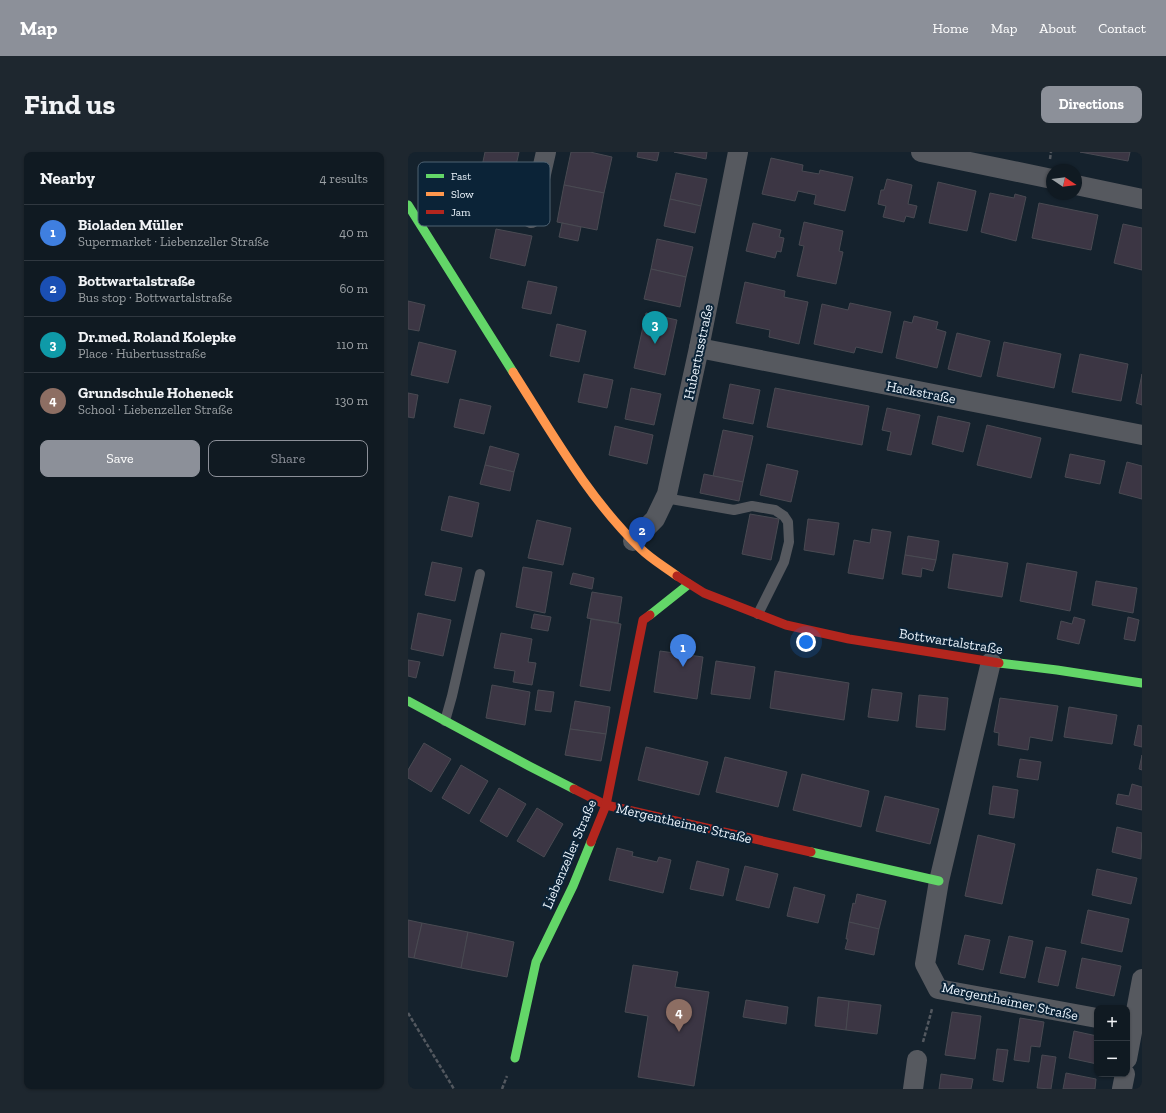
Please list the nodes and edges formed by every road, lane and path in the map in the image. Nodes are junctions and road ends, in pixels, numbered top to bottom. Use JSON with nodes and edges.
{"nodes":[{"id":1,"x":546,"y":152,"type":"edge"},
{"id":2,"x":738,"y":152,"type":"edge"},
{"id":3,"x":921,"y":152,"type":"edge"},
{"id":4,"x":544,"y":162,"type":"edge"},
{"id":5,"x":1046,"y":178,"type":"edge"},
{"id":6,"x":1082,"y":185,"type":"edge"},
{"id":7,"x":1142,"y":199,"type":"edge"},
{"id":8,"x":408,"y":205,"type":"edge"},
{"id":9,"x":418,"y":221,"type":"edge"},
{"id":10,"x":421,"y":226,"type":"edge"},
{"id":11,"x":699,"y":348,"type":"junction"},
{"id":12,"x":1142,"y":435,"type":"edge"},
{"id":13,"x":665,"y":498,"type":"junction"},
{"id":14,"x":633,"y":541,"type":"junction"},
{"id":15,"x":480,"y":574,"type":"dead end"},
{"id":16,"x":689,"y":584,"type":"junction"},
{"id":17,"x":758,"y":614,"type":"junction"},
{"id":18,"x":991,"y":662,"type":"junction"},
{"id":19,"x":1142,"y":683,"type":"edge"},
{"id":20,"x":408,"y":701,"type":"edge"},
{"id":21,"x":445,"y":721,"type":"junction"},
{"id":22,"x":606,"y":805,"type":"junction"},
{"id":23,"x":939,"y":881,"type":"junction"},
{"id":24,"x":1142,"y":978,"type":"edge"},
{"id":25,"x":938,"y":989,"type":"junction"},
{"id":26,"x":408,"y":1013,"type":"edge"},
{"id":27,"x":1094,"y":1017,"type":"edge"},
{"id":28,"x":1130,"y":1024,"type":"edge"},
{"id":29,"x":515,"y":1058,"type":"dead end"},
{"id":30,"x":917,"y":1060,"type":"joint"},
{"id":31,"x":1124,"y":1077,"type":"edge"},
{"id":32,"x":454,"y":1089,"type":"edge"},
{"id":33,"x":913,"y":1089,"type":"edge"},
{"id":34,"x":1122,"y":1089,"type":"edge"}],
"edges":[{"from":1,"to":4,"type":"street"},
{"from":2,"to":11,"type":"street","name":"Hubertusstraße"},
{"from":3,"to":5,"type":"street"},
{"from":6,"to":7,"type":"street"},
{"from":8,"to":9,"type":"street","name":"Bottwartalstraße"},
{"from":10,"to":14,"type":"street","name":"Bottwartalstraße"},
{"from":11,"to":12,"type":"street","name":"Hackstraße"},
{"from":11,"to":13,"type":"street","name":"Hubertusstraße"},
{"from":13,"to":14,"type":"street","name":"Hubertusstraße"},
{"from":13,"to":17,"type":"lane"},
{"from":14,"to":16,"type":"street","name":"Bottwartalstraße"},
{"from":15,"to":21,"type":"lane"},
{"from":16,"to":17,"type":"street","name":"Bottwartalstraße"},
{"from":16,"to":22,"type":"street","name":"Liebenzeller Straße"},
{"from":17,"to":18,"type":"street","name":"Bottwartalstraße"},
{"from":18,"to":19,"type":"street","name":"Bottwartalstraße"},
{"from":18,"to":23,"type":"street","name":"Mergentheimer Straße"},
{"from":20,"to":21,"type":"street","name":"Mergentheimer Straße"},
{"from":21,"to":22,"type":"street","name":"Mergentheimer Straße"},
{"from":22,"to":23,"type":"street","name":"Mergentheimer Straße"},
{"from":22,"to":29,"type":"street","name":"Liebenzeller Straße"},
{"from":23,"to":25,"type":"street","name":"Mergentheimer Straße"},
{"from":24,"to":28,"type":"street"},
{"from":25,"to":27,"type":"street","name":"Mergentheimer Straße"},
{"from":25,"to":30,"type":"path"},
{"from":26,"to":32,"type":"path"},
{"from":30,"to":33,"type":"street"},
{"from":31,"to":34,"type":"street"}]}
